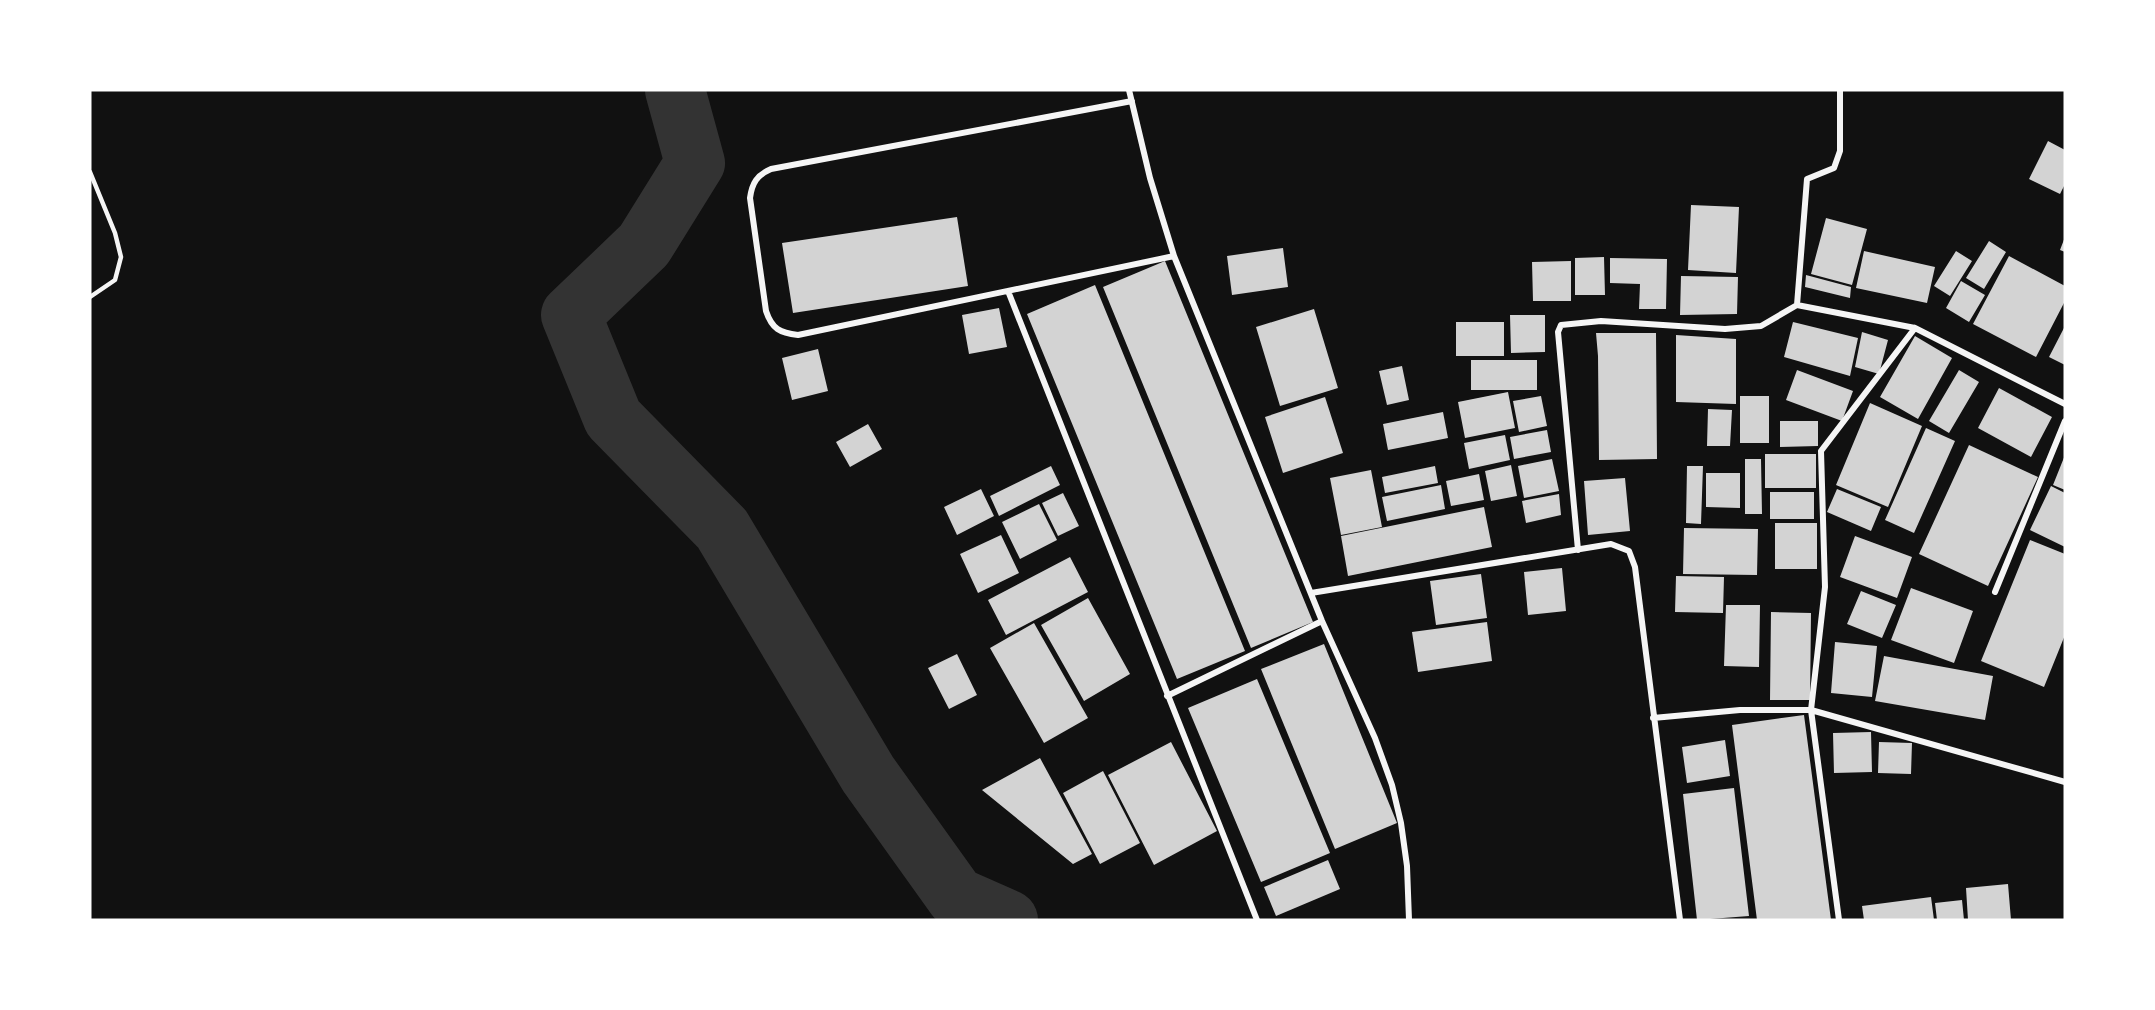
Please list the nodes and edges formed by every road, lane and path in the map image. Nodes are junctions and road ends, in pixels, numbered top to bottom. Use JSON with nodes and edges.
{"nodes":[{"id":1,"x":1129,"y":90,"type":"edge"},
{"id":2,"x":1840,"y":90,"type":"edge"},
{"id":3,"x":1132,"y":101,"type":"junction"},
{"id":4,"x":90,"y":172,"type":"edge"},
{"id":5,"x":1174,"y":256,"type":"junction"},
{"id":6,"x":1008,"y":291,"type":"junction"},
{"id":7,"x":90,"y":297,"type":"edge"},
{"id":8,"x":1797,"y":305,"type":"junction"},
{"id":9,"x":1915,"y":328,"type":"junction"},
{"id":10,"x":2065,"y":404,"type":"edge"},
{"id":11,"x":2065,"y":421,"type":"edge"},
{"id":12,"x":1578,"y":550,"type":"junction"},
{"id":13,"x":1995,"y":592,"type":"dead end"},
{"id":14,"x":1311,"y":593,"type":"junction"},
{"id":15,"x":1322,"y":621,"type":"junction"},
{"id":16,"x":1167,"y":696,"type":"junction"},
{"id":17,"x":1811,"y":710,"type":"junction"},
{"id":18,"x":1653,"y":718,"type":"junction"},
{"id":19,"x":2065,"y":783,"type":"edge"},
{"id":20,"x":1257,"y":920,"type":"edge"},
{"id":21,"x":1409,"y":920,"type":"edge"},
{"id":22,"x":1680,"y":920,"type":"edge"},
{"id":23,"x":1839,"y":920,"type":"edge"}],
"edges":[{"from":1,"to":3,"type":"street"},
{"from":2,"to":8,"type":"street"},
{"from":3,"to":5,"type":"street"},
{"from":3,"to":6,"type":"street"},
{"from":4,"to":7,"type":"lane"},
{"from":5,"to":6,"type":"street"},
{"from":5,"to":14,"type":"street"},
{"from":6,"to":16,"type":"street"},
{"from":8,"to":9,"type":"street"},
{"from":8,"to":12,"type":"street"},
{"from":9,"to":10,"type":"street"},
{"from":9,"to":17,"type":"street"},
{"from":11,"to":13,"type":"street"},
{"from":12,"to":14,"type":"street"},
{"from":12,"to":18,"type":"street"},
{"from":14,"to":15,"type":"street"},
{"from":15,"to":16,"type":"street"},
{"from":15,"to":21,"type":"street"},
{"from":16,"to":20,"type":"street"},
{"from":17,"to":18,"type":"street"},
{"from":17,"to":19,"type":"street"},
{"from":17,"to":23,"type":"street"},
{"from":18,"to":22,"type":"street"}]}
